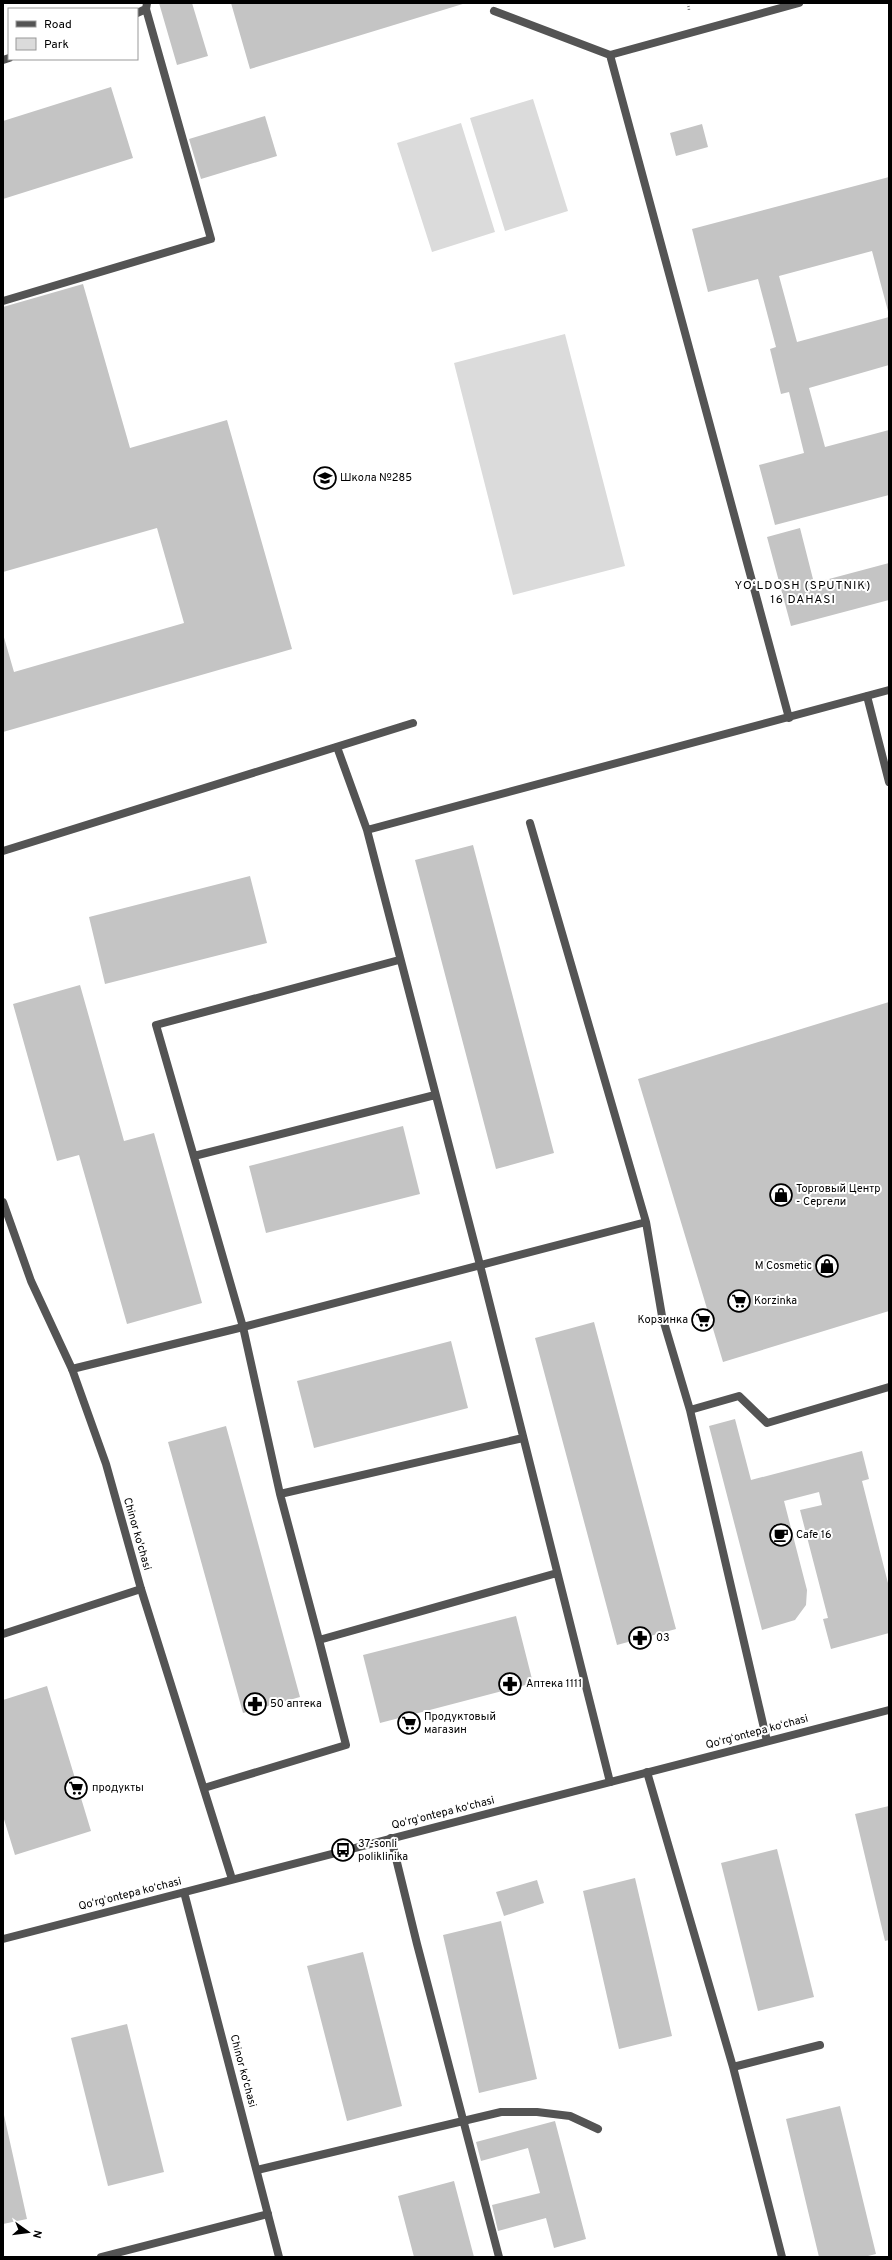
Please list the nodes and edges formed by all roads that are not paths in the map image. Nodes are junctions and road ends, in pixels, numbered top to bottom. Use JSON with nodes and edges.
{"nodes":[{"id":1,"x":799,"y":3,"type":"edge"},
{"id":2,"x":147,"y":6,"type":"edge"},
{"id":3,"x":494,"y":11,"type":"dead end"},
{"id":4,"x":138,"y":12,"type":"edge"},
{"id":5,"x":610,"y":55,"type":"junction"},
{"id":6,"x":3,"y":300,"type":"edge"},
{"id":7,"x":889,"y":690,"type":"edge"},
{"id":8,"x":867,"y":696,"type":"junction"},
{"id":9,"x":789,"y":718,"type":"junction"},
{"id":10,"x":413,"y":723,"type":"dead end"},
{"id":11,"x":337,"y":746,"type":"junction"},
{"id":12,"x":889,"y":782,"type":"edge"},
{"id":13,"x":530,"y":823,"type":"dead end"},
{"id":14,"x":367,"y":830,"type":"junction"},
{"id":15,"x":3,"y":851,"type":"edge"},
{"id":16,"x":399,"y":960,"type":"junction"},
{"id":17,"x":435,"y":1095,"type":"junction"},
{"id":18,"x":194,"y":1156,"type":"junction"},
{"id":19,"x":3,"y":1202,"type":"edge"},
{"id":20,"x":646,"y":1222,"type":"junction"},
{"id":21,"x":480,"y":1265,"type":"junction"},
{"id":22,"x":243,"y":1327,"type":"junction"},
{"id":23,"x":72,"y":1368,"type":"junction"},
{"id":24,"x":889,"y":1387,"type":"edge"},
{"id":25,"x":690,"y":1410,"type":"junction"},
{"id":26,"x":524,"y":1438,"type":"junction"},
{"id":27,"x":280,"y":1494,"type":"junction"},
{"id":28,"x":557,"y":1573,"type":"junction"},
{"id":29,"x":141,"y":1589,"type":"junction"},
{"id":30,"x":3,"y":1634,"type":"edge"},
{"id":31,"x":319,"y":1640,"type":"junction"},
{"id":32,"x":889,"y":1710,"type":"edge"},
{"id":33,"x":767,"y":1741,"type":"junction"},
{"id":34,"x":647,"y":1772,"type":"junction"},
{"id":35,"x":610,"y":1782,"type":"junction"},
{"id":36,"x":204,"y":1788,"type":"junction"},
{"id":37,"x":391,"y":1838,"type":"junction"},
{"id":38,"x":232,"y":1879,"type":"junction"},
{"id":39,"x":184,"y":1892,"type":"junction"},
{"id":40,"x":3,"y":1938,"type":"edge"},
{"id":41,"x":820,"y":2046,"type":"dead end"},
{"id":42,"x":733,"y":2067,"type":"junction"},
{"id":43,"x":463,"y":2121,"type":"junction"},
{"id":44,"x":598,"y":2129,"type":"dead end"},
{"id":45,"x":257,"y":2170,"type":"junction"},
{"id":46,"x":268,"y":2214,"type":"junction"},
{"id":47,"x":101,"y":2257,"type":"edge"},
{"id":48,"x":279,"y":2257,"type":"edge"},
{"id":49,"x":499,"y":2257,"type":"edge"},
{"id":50,"x":782,"y":2257,"type":"edge"}],
"edges":[{"from":1,"to":5,"type":"street"},
{"from":2,"to":4,"type":"street"},
{"from":2,"to":6,"type":"street"},
{"from":3,"to":5,"type":"street"},
{"from":5,"to":9,"type":"street"},
{"from":7,"to":8,"type":"street"},
{"from":8,"to":9,"type":"street"},
{"from":8,"to":12,"type":"street"},
{"from":9,"to":14,"type":"street"},
{"from":10,"to":11,"type":"street"},
{"from":11,"to":14,"type":"street"},
{"from":11,"to":15,"type":"street"},
{"from":13,"to":20,"type":"street"},
{"from":14,"to":16,"type":"street"},
{"from":16,"to":17,"type":"street"},
{"from":16,"to":18,"type":"street"},
{"from":17,"to":18,"type":"street"},
{"from":17,"to":21,"type":"street"},
{"from":18,"to":22,"type":"street"},
{"from":19,"to":23,"type":"street","name":"Chinor ko'chasi"},
{"from":20,"to":21,"type":"street"},
{"from":20,"to":25,"type":"street"},
{"from":21,"to":22,"type":"street"},
{"from":21,"to":26,"type":"street"},
{"from":22,"to":23,"type":"street"},
{"from":22,"to":27,"type":"street"},
{"from":23,"to":29,"type":"street","name":"Chinor ko'chasi"},
{"from":24,"to":25,"type":"street"},
{"from":25,"to":33,"type":"street"},
{"from":26,"to":27,"type":"street"},
{"from":26,"to":28,"type":"street"},
{"from":27,"to":31,"type":"street"},
{"from":28,"to":31,"type":"street"},
{"from":28,"to":35,"type":"street"},
{"from":29,"to":30,"type":"street"},
{"from":29,"to":36,"type":"street","name":"Chinor ko'chasi"},
{"from":31,"to":36,"type":"street"},
{"from":32,"to":33,"type":"street","name":"Qoʻrgʻontepa koʻchasi"},
{"from":33,"to":34,"type":"street","name":"Qoʻrgʻontepa koʻchasi"},
{"from":34,"to":35,"type":"street","name":"Qoʻrgʻontepa koʻchasi"},
{"from":34,"to":42,"type":"street"},
{"from":35,"to":37,"type":"street","name":"Qoʻrgʻontepa koʻchasi"},
{"from":36,"to":38,"type":"street","name":"Chinor ko'chasi"},
{"from":37,"to":38,"type":"street","name":"Qoʻrgʻontepa koʻchasi"},
{"from":37,"to":43,"type":"street"},
{"from":38,"to":39,"type":"street","name":"Qoʻrgʻontepa koʻchasi"},
{"from":39,"to":40,"type":"street","name":"Qoʻrgʻontepa koʻchasi"},
{"from":39,"to":45,"type":"street","name":"Chinor ko'chasi"},
{"from":41,"to":42,"type":"street"},
{"from":42,"to":50,"type":"street"},
{"from":43,"to":44,"type":"street"},
{"from":43,"to":45,"type":"street"},
{"from":43,"to":49,"type":"street"},
{"from":45,"to":46,"type":"street","name":"Chinor ko'chasi"},
{"from":46,"to":47,"type":"street"},
{"from":46,"to":48,"type":"street","name":"Chinor ko'chasi"}]}
